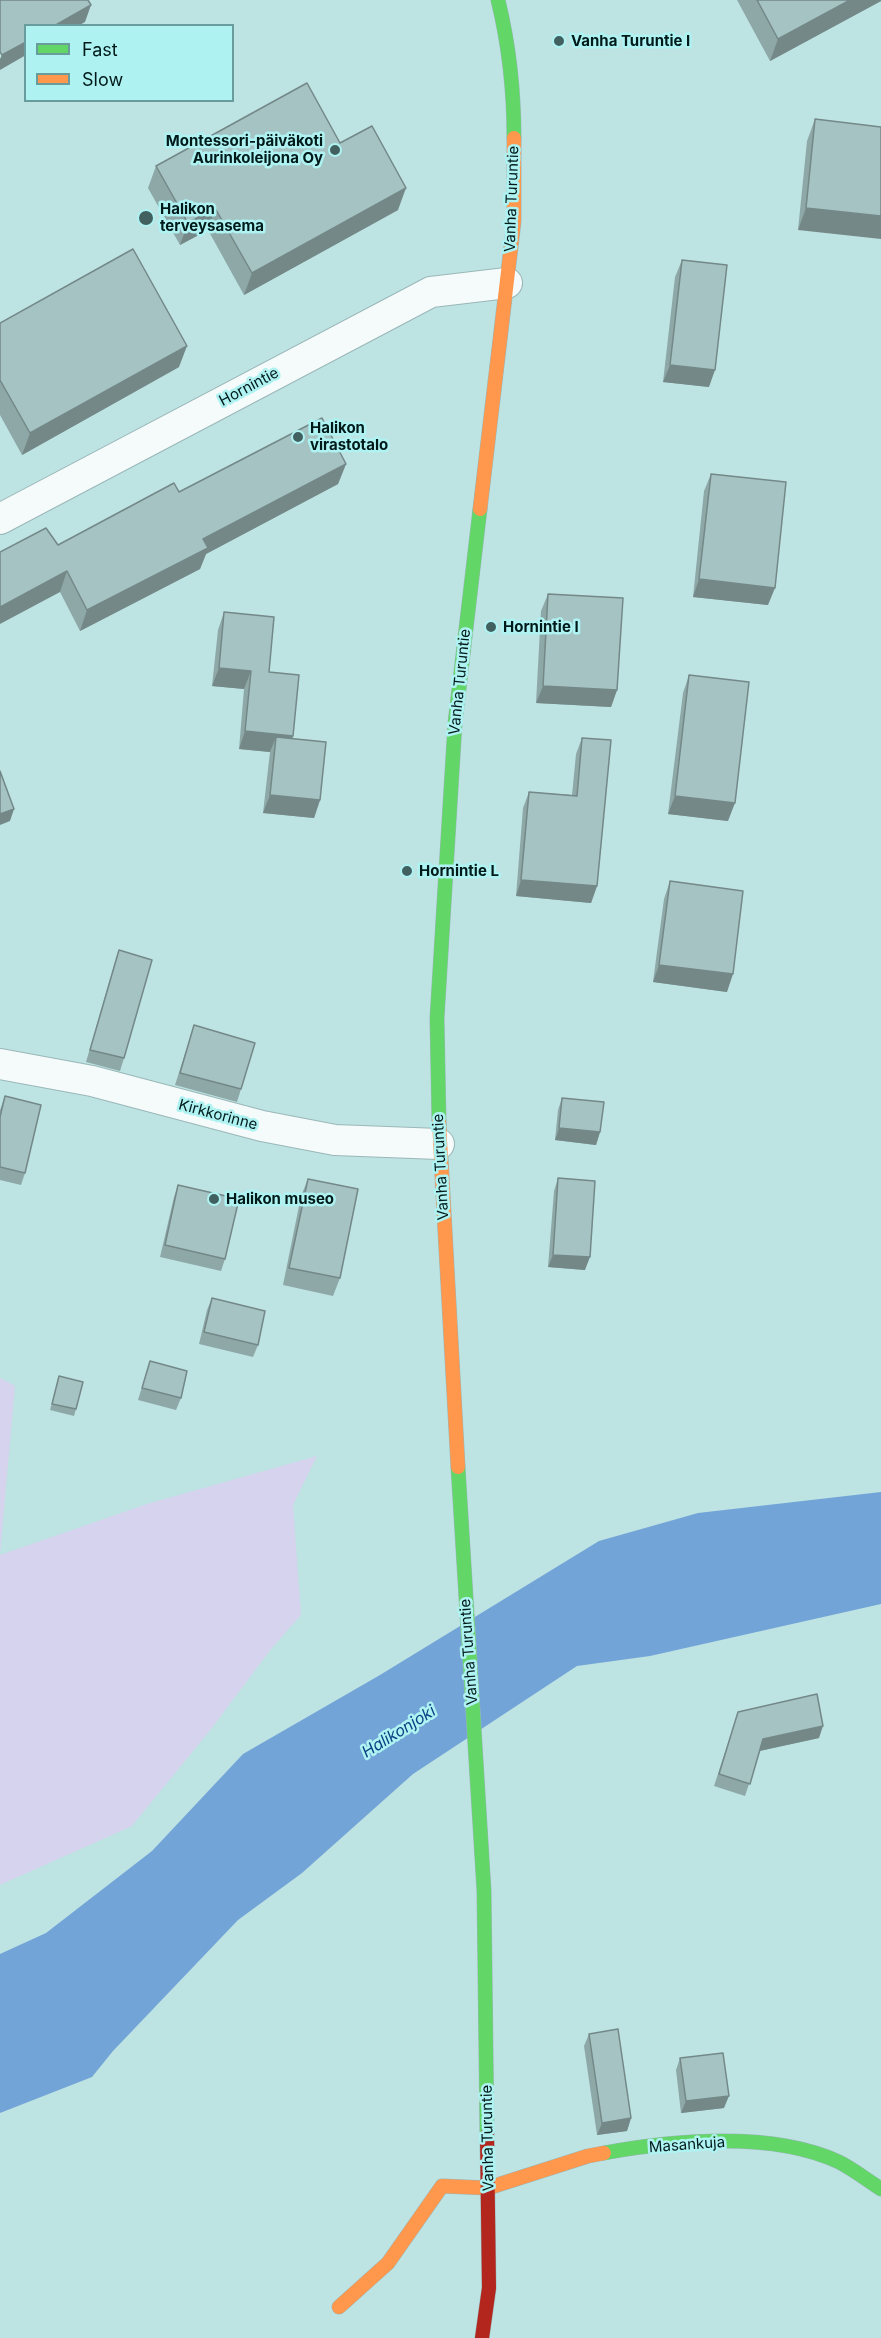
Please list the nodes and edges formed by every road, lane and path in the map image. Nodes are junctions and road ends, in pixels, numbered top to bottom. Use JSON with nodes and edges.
{"nodes":[{"id":1,"x":498,"y":0,"type":"edge"},
{"id":2,"x":507,"y":283,"type":"junction"},
{"id":3,"x":0,"y":519,"type":"edge"},
{"id":4,"x":0,"y":1064,"type":"edge"},
{"id":5,"x":439,"y":1144,"type":"junction"},
{"id":6,"x":488,"y":2188,"type":"junction"},
{"id":7,"x":881,"y":2189,"type":"edge"},
{"id":8,"x":339,"y":2307,"type":"dead end"},
{"id":9,"x":482,"y":2338,"type":"edge"}],
"edges":[{"from":1,"to":2,"type":"street","name":"Vanha Turuntie"},
{"from":2,"to":3,"type":"street","name":"Hornintie"},
{"from":2,"to":5,"type":"street","name":"Vanha Turuntie"},
{"from":4,"to":5,"type":"street","name":"Kirkkorinne"},
{"from":5,"to":6,"type":"street","name":"Vanha Turuntie"},
{"from":6,"to":7,"type":"street","name":"Masankuja"},
{"from":6,"to":8,"type":"street","name":"Masankuja"},
{"from":6,"to":9,"type":"street","name":"Vanha Turuntie"}]}
